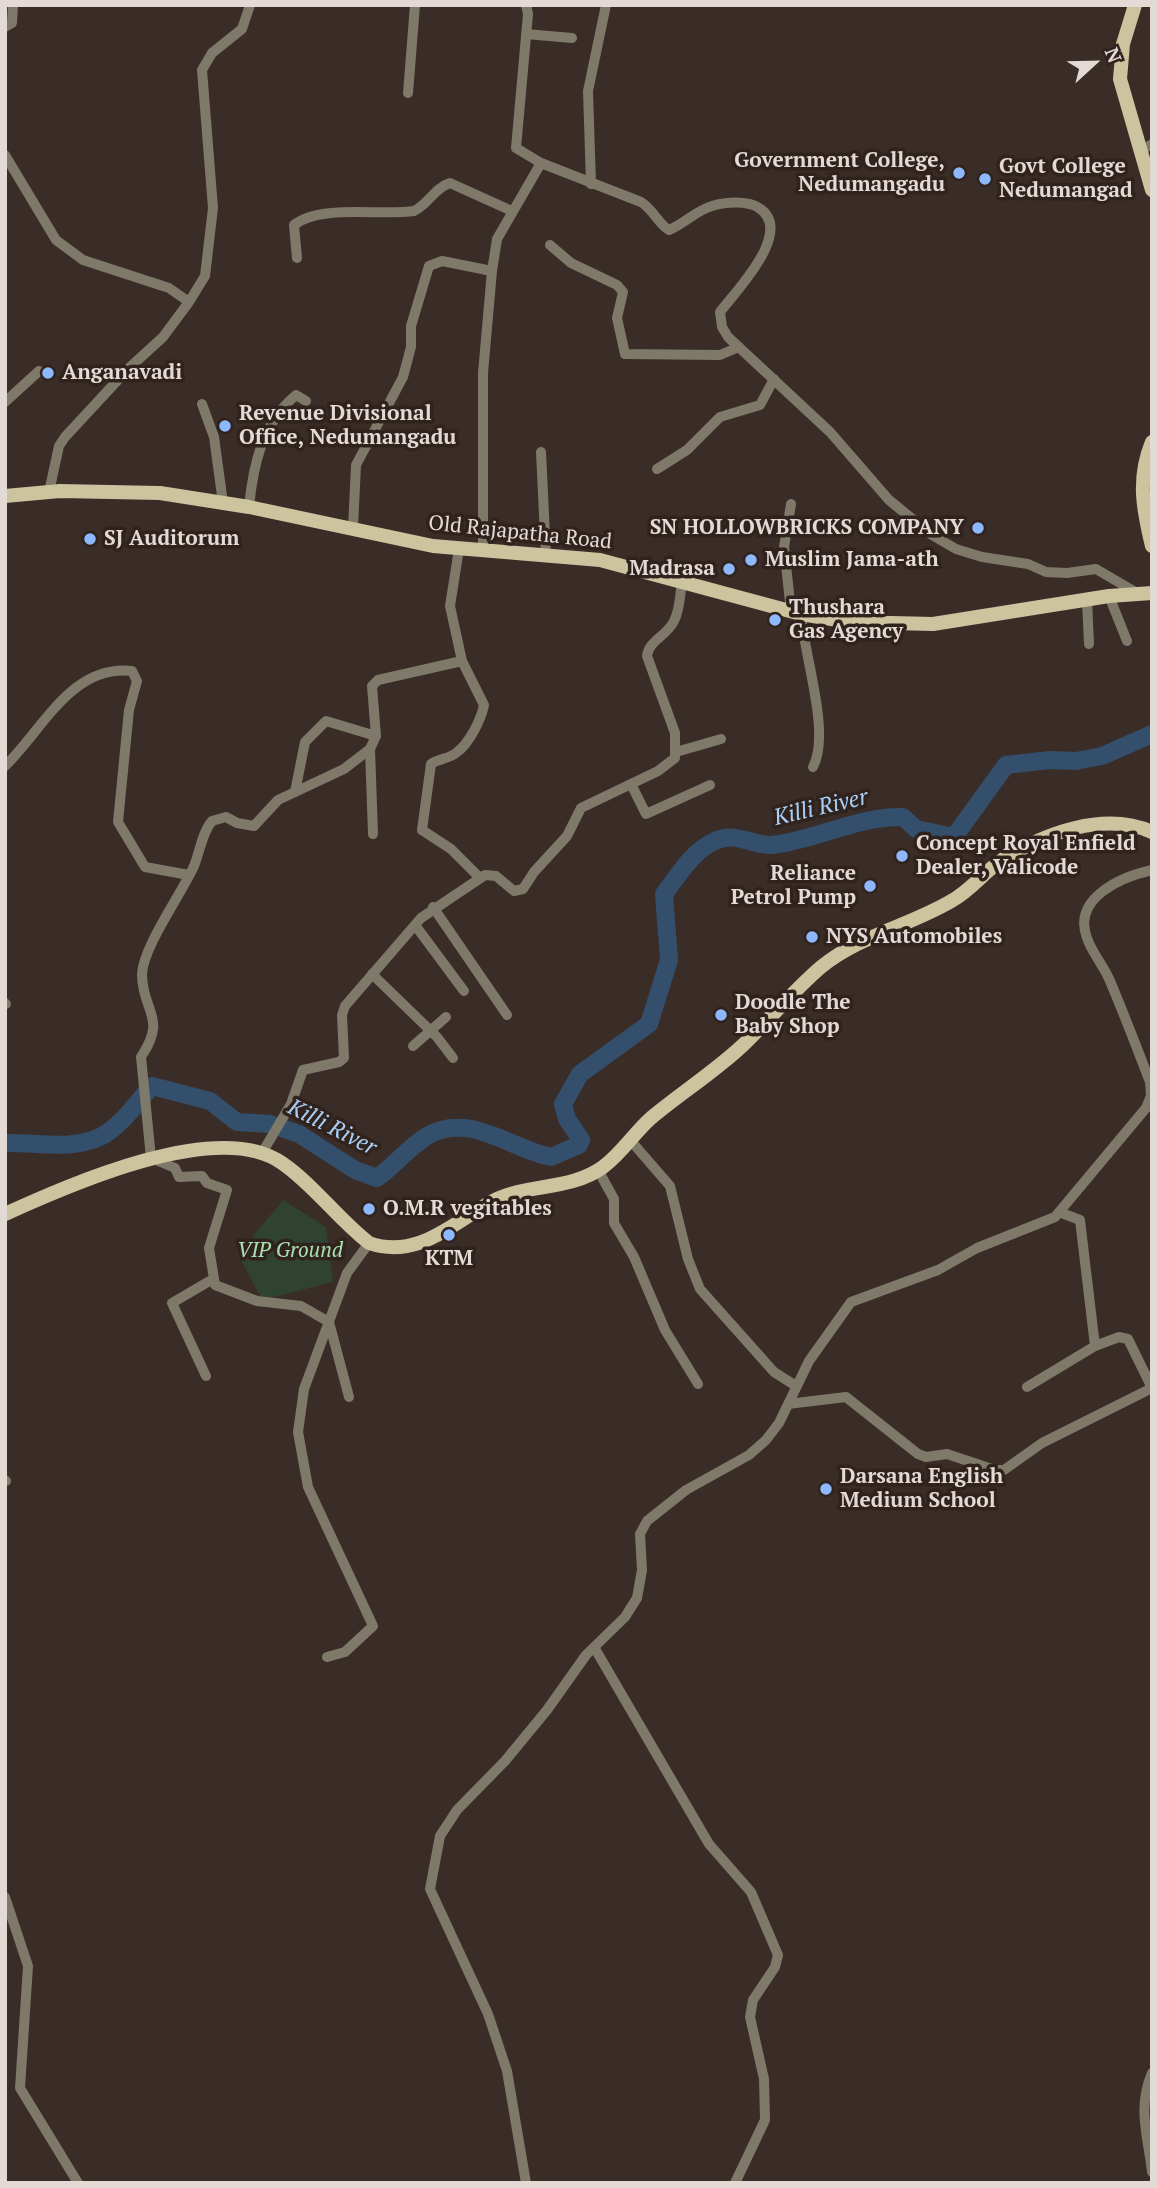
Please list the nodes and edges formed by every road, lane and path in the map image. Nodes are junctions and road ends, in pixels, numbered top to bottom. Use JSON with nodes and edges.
{"nodes":[{"id":1,"x":13,"y":5,"type":"edge"},
{"id":2,"x":250,"y":5,"type":"edge"},
{"id":3,"x":415,"y":5,"type":"edge"},
{"id":4,"x":527,"y":5,"type":"edge"},
{"id":5,"x":606,"y":5,"type":"edge"},
{"id":6,"x":1135,"y":5,"type":"edge"},
{"id":7,"x":5,"y":27,"type":"edge"},
{"id":8,"x":526,"y":34,"type":"junction"},
{"id":9,"x":572,"y":38,"type":"dead end"},
{"id":10,"x":408,"y":93,"type":"dead end"},
{"id":11,"x":1146,"y":147,"type":"edge"},
{"id":12,"x":5,"y":155,"type":"edge"},
{"id":13,"x":541,"y":163,"type":"junction"},
{"id":14,"x":591,"y":184,"type":"junction"},
{"id":15,"x":1152,"y":190,"type":"edge"},
{"id":16,"x":512,"y":211,"type":"junction"},
{"id":17,"x":550,"y":245,"type":"dead end"},
{"id":18,"x":297,"y":258,"type":"dead end"},
{"id":19,"x":492,"y":271,"type":"junction"},
{"id":20,"x":189,"y":302,"type":"junction"},
{"id":21,"x":739,"y":347,"type":"junction"},
{"id":22,"x":39,"y":371,"type":"dead end"},
{"id":23,"x":774,"y":379,"type":"junction"},
{"id":24,"x":306,"y":401,"type":"dead end"},
{"id":25,"x":5,"y":402,"type":"edge"},
{"id":26,"x":202,"y":404,"type":"dead end"},
{"id":27,"x":1152,"y":442,"type":"edge"},
{"id":28,"x":541,"y":452,"type":"dead end"},
{"id":29,"x":657,"y":469,"type":"dead end"},
{"id":30,"x":49,"y":492,"type":"junction"},
{"id":31,"x":5,"y":496,"type":"edge"},
{"id":32,"x":223,"y":503,"type":"junction"},
{"id":33,"x":791,"y":504,"type":"dead end"},
{"id":34,"x":249,"y":508,"type":"junction"},
{"id":35,"x":354,"y":528,"type":"junction"},
{"id":36,"x":1152,"y":546,"type":"edge"},
{"id":37,"x":459,"y":549,"type":"junction"},
{"id":38,"x":483,"y":551,"type":"junction"},
{"id":39,"x":546,"y":556,"type":"junction"},
{"id":40,"x":682,"y":582,"type":"junction"},
{"id":41,"x":1146,"y":594,"type":"edge"},
{"id":42,"x":1109,"y":596,"type":"junction"},
{"id":43,"x":1087,"y":600,"type":"junction"},
{"id":44,"x":796,"y":612,"type":"junction"},
{"id":45,"x":1127,"y":641,"type":"dead end"},
{"id":46,"x":1090,"y":644,"type":"dead end"},
{"id":47,"x":462,"y":661,"type":"junction"},
{"id":48,"x":376,"y":736,"type":"junction"},
{"id":49,"x":722,"y":739,"type":"dead end"},
{"id":50,"x":370,"y":749,"type":"junction"},
{"id":51,"x":676,"y":752,"type":"junction"},
{"id":52,"x":5,"y":766,"type":"edge"},
{"id":53,"x":813,"y":767,"type":"dead end"},
{"id":54,"x":631,"y":784,"type":"junction"},
{"id":55,"x":710,"y":785,"type":"dead end"},
{"id":56,"x":295,"y":792,"type":"junction"},
{"id":57,"x":1152,"y":832,"type":"edge"},
{"id":58,"x":373,"y":834,"type":"dead end"},
{"id":59,"x":1152,"y":870,"type":"edge"},
{"id":60,"x":189,"y":875,"type":"junction"},
{"id":61,"x":479,"y":877,"type":"junction"},
{"id":62,"x":433,"y":907,"type":"junction"},
{"id":63,"x":415,"y":925,"type":"junction"},
{"id":64,"x":372,"y":974,"type":"junction"},
{"id":65,"x":464,"y":991,"type":"dead end"},
{"id":66,"x":507,"y":1014,"type":"dead end"},
{"id":67,"x":446,"y":1017,"type":"dead end"},
{"id":68,"x":431,"y":1031,"type":"junction"},
{"id":69,"x":412,"y":1046,"type":"dead end"},
{"id":70,"x":453,"y":1058,"type":"dead end"},
{"id":71,"x":631,"y":1141,"type":"junction"},
{"id":72,"x":262,"y":1153,"type":"junction"},
{"id":73,"x":151,"y":1158,"type":"junction"},
{"id":74,"x":598,"y":1170,"type":"junction"},
{"id":75,"x":1059,"y":1212,"type":"junction"},
{"id":76,"x":5,"y":1213,"type":"edge"},
{"id":77,"x":369,"y":1243,"type":"junction"},
{"id":78,"x":213,"y":1279,"type":"junction"},
{"id":79,"x":329,"y":1322,"type":"junction"},
{"id":80,"x":1095,"y":1346,"type":"junction"},
{"id":81,"x":206,"y":1376,"type":"dead end"},
{"id":82,"x":698,"y":1384,"type":"dead end"},
{"id":83,"x":796,"y":1386,"type":"junction"},
{"id":84,"x":1027,"y":1387,"type":"dead end"},
{"id":85,"x":1152,"y":1388,"type":"edge"},
{"id":86,"x":349,"y":1397,"type":"dead end"},
{"id":87,"x":788,"y":1404,"type":"junction"},
{"id":88,"x":594,"y":1647,"type":"junction"},
{"id":89,"x":327,"y":1657,"type":"dead end"},
{"id":90,"x":5,"y":1897,"type":"edge"},
{"id":91,"x":1152,"y":2073,"type":"edge"},
{"id":92,"x":1152,"y":2172,"type":"edge"},
{"id":93,"x":78,"y":2183,"type":"edge"},
{"id":94,"x":526,"y":2183,"type":"edge"},
{"id":95,"x":735,"y":2183,"type":"edge"}],
"edges":[{"from":1,"to":7,"type":"street"},
{"from":2,"to":20,"type":"street"},
{"from":3,"to":10,"type":"street"},
{"from":4,"to":8,"type":"street"},
{"from":5,"to":14,"type":"street"},
{"from":6,"to":11,"type":"main road"},
{"from":8,"to":9,"type":"street"},
{"from":8,"to":13,"type":"street"},
{"from":11,"to":15,"type":"main road"},
{"from":12,"to":20,"type":"street"},
{"from":13,"to":14,"type":"street"},
{"from":13,"to":16,"type":"street"},
{"from":14,"to":21,"type":"street"},
{"from":16,"to":18,"type":"street"},
{"from":16,"to":19,"type":"street"},
{"from":17,"to":21,"type":"street"},
{"from":19,"to":35,"type":"street"},
{"from":19,"to":38,"type":"street"},
{"from":20,"to":30,"type":"street"},
{"from":21,"to":23,"type":"street"},
{"from":22,"to":25,"type":"street"},
{"from":23,"to":29,"type":"street"},
{"from":23,"to":41,"type":"street"},
{"from":24,"to":34,"type":"street"},
{"from":26,"to":32,"type":"street"},
{"from":27,"to":36,"type":"main road"},
{"from":28,"to":39,"type":"street"},
{"from":30,"to":31,"type":"main road","name":"Old Rajapatha Road"},
{"from":30,"to":32,"type":"main road","name":"Old Rajapatha Road"},
{"from":32,"to":34,"type":"main road","name":"Old Rajapatha Road"},
{"from":33,"to":44,"type":"street"},
{"from":34,"to":35,"type":"main road","name":"Old Rajapatha Road"},
{"from":35,"to":37,"type":"main road","name":"Old Rajapatha Road"},
{"from":37,"to":38,"type":"main road","name":"Old Rajapatha Road"},
{"from":37,"to":47,"type":"street"},
{"from":38,"to":39,"type":"main road","name":"Old Rajapatha Road"},
{"from":39,"to":40,"type":"main road","name":"Old Rajapatha Road"},
{"from":40,"to":44,"type":"main road","name":"Old Rajapatha Road"},
{"from":40,"to":51,"type":"street"},
{"from":41,"to":42,"type":"main road","name":"Old Rajapatha Road"},
{"from":42,"to":43,"type":"main road","name":"Old Rajapatha Road"},
{"from":42,"to":45,"type":"street"},
{"from":43,"to":44,"type":"main road","name":"Old Rajapatha Road"},
{"from":43,"to":46,"type":"street"},
{"from":44,"to":53,"type":"street"},
{"from":47,"to":48,"type":"street"},
{"from":47,"to":61,"type":"street"},
{"from":48,"to":50,"type":"street"},
{"from":48,"to":56,"type":"street"},
{"from":49,"to":51,"type":"street"},
{"from":50,"to":56,"type":"street"},
{"from":50,"to":58,"type":"street"},
{"from":51,"to":54,"type":"street"},
{"from":52,"to":60,"type":"street"},
{"from":54,"to":55,"type":"street"},
{"from":54,"to":61,"type":"street"},
{"from":56,"to":60,"type":"street"},
{"from":57,"to":71,"type":"main road"},
{"from":59,"to":75,"type":"street"},
{"from":60,"to":73,"type":"street"},
{"from":61,"to":62,"type":"street"},
{"from":62,"to":63,"type":"street"},
{"from":62,"to":66,"type":"street"},
{"from":63,"to":64,"type":"street"},
{"from":63,"to":65,"type":"street"},
{"from":64,"to":68,"type":"street"},
{"from":64,"to":72,"type":"street"},
{"from":67,"to":68,"type":"street"},
{"from":68,"to":69,"type":"street"},
{"from":68,"to":70,"type":"street"},
{"from":71,"to":74,"type":"main road"},
{"from":71,"to":83,"type":"street"},
{"from":72,"to":73,"type":"main road"},
{"from":72,"to":77,"type":"main road"},
{"from":73,"to":76,"type":"main road"},
{"from":73,"to":78,"type":"street"},
{"from":74,"to":77,"type":"main road"},
{"from":74,"to":82,"type":"street"},
{"from":75,"to":80,"type":"street"},
{"from":75,"to":83,"type":"street"},
{"from":77,"to":79,"type":"street"},
{"from":78,"to":79,"type":"street"},
{"from":78,"to":81,"type":"street"},
{"from":79,"to":86,"type":"street"},
{"from":79,"to":89,"type":"street"},
{"from":80,"to":84,"type":"street"},
{"from":80,"to":85,"type":"street"},
{"from":83,"to":87,"type":"street"},
{"from":85,"to":87,"type":"street"},
{"from":87,"to":88,"type":"street"},
{"from":88,"to":94,"type":"street"},
{"from":88,"to":95,"type":"street"},
{"from":90,"to":93,"type":"street"},
{"from":91,"to":92,"type":"street"}]}
